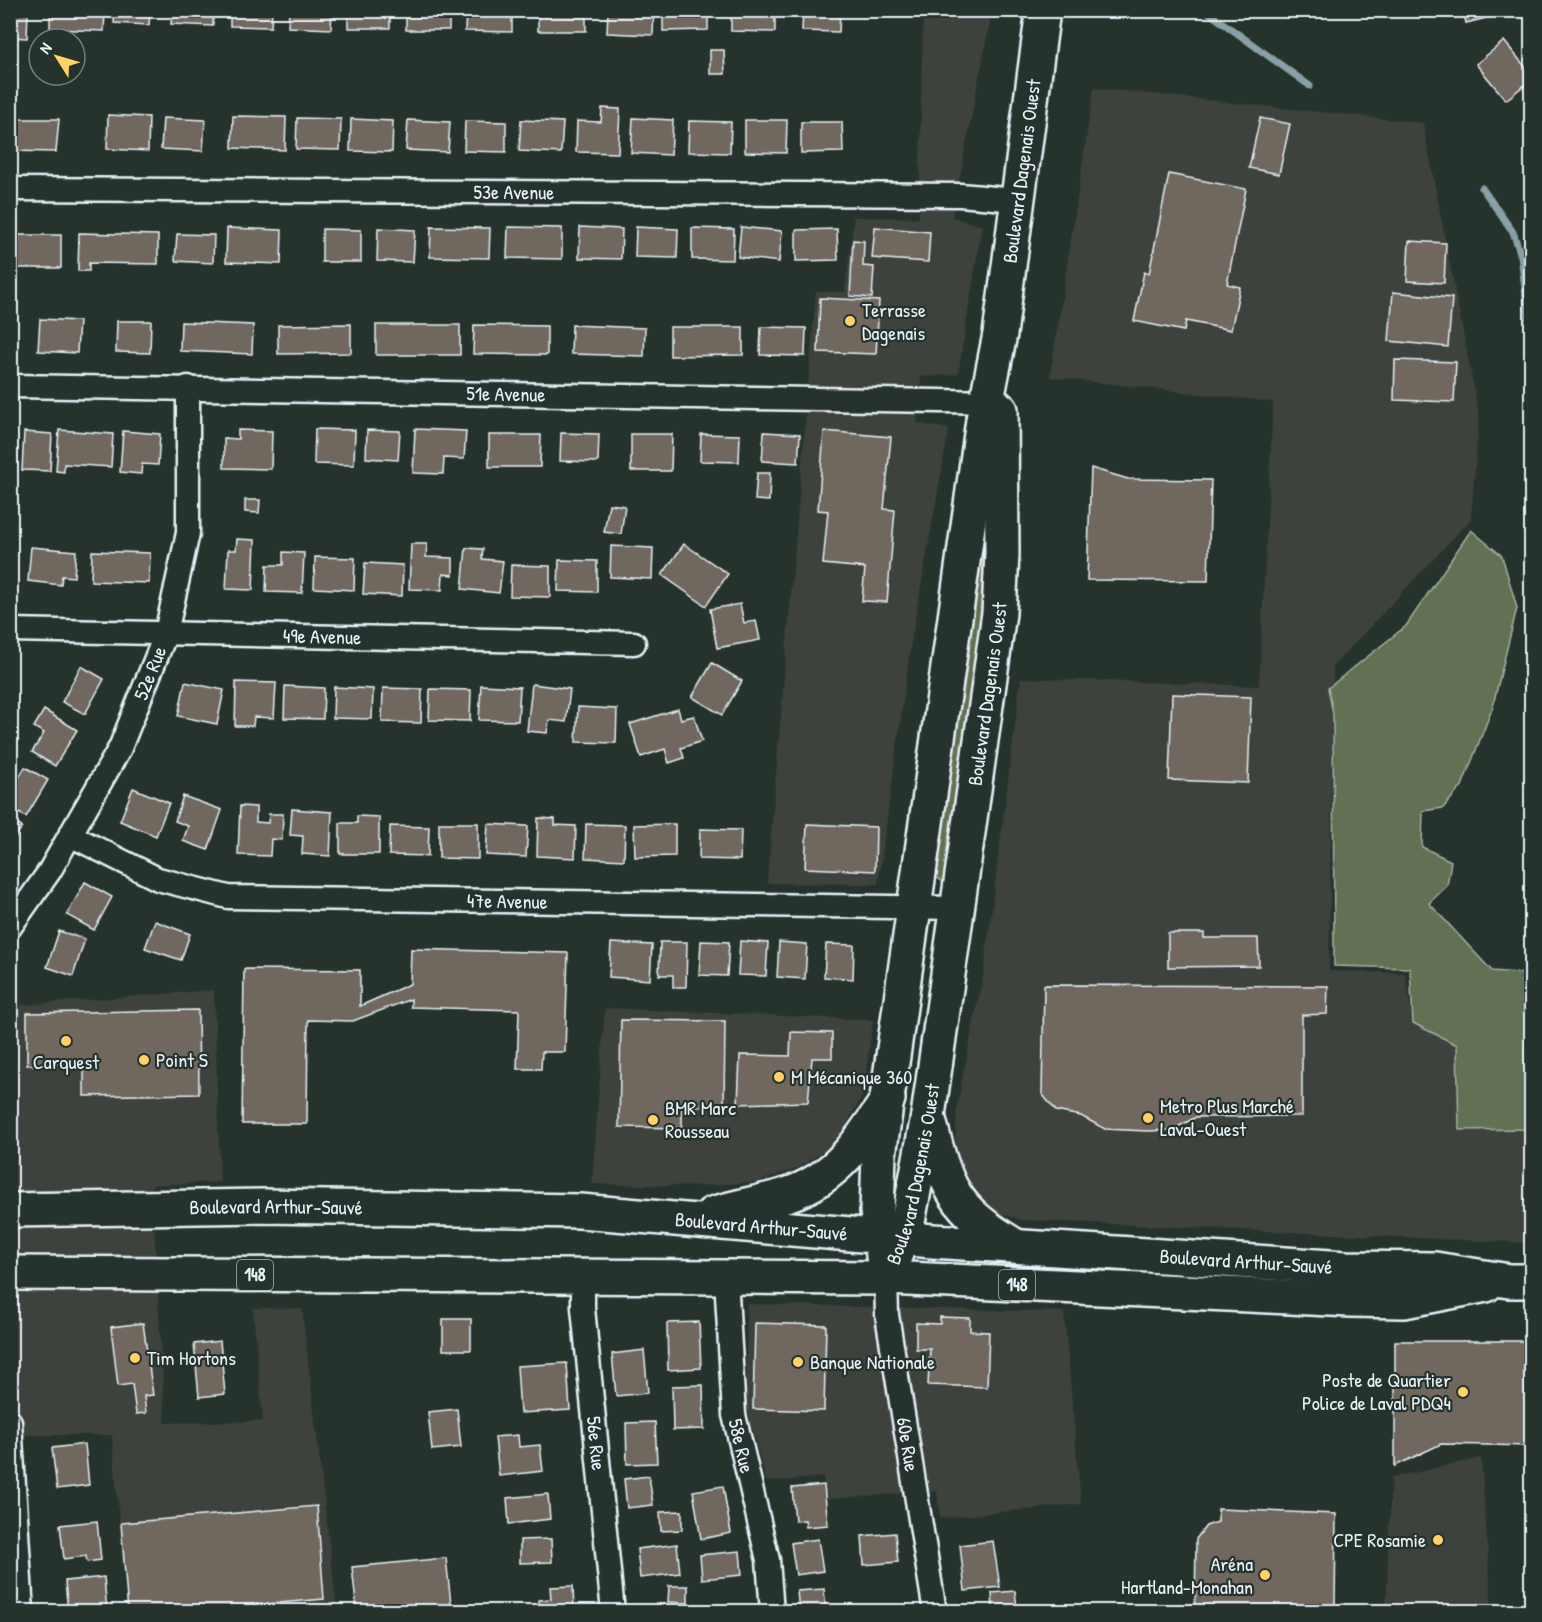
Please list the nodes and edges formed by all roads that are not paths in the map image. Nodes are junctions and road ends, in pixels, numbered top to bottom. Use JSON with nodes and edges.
{"nodes":[{"id":1,"x":1043,"y":10,"type":"edge"},
{"id":2,"x":10,"y":189,"type":"edge"},
{"id":3,"x":1017,"y":200,"type":"junction"},
{"id":4,"x":10,"y":386,"type":"edge"},
{"id":5,"x":188,"y":387,"type":"junction"},
{"id":6,"x":994,"y":402,"type":"junction"},
{"id":7,"x":10,"y":630,"type":"edge"},
{"id":8,"x":166,"y":633,"type":"junction"},
{"id":9,"x":634,"y":643,"type":"dead end"},
{"id":10,"x":70,"y":835,"type":"junction"},
{"id":11,"x":914,"y":907,"type":"junction"},
{"id":12,"x":958,"y":908,"type":"junction"},
{"id":13,"x":10,"y":927,"type":"edge"},
{"id":14,"x":888,"y":1099,"type":"junction"},
{"id":15,"x":928,"y":1116,"type":"junction"},
{"id":16,"x":10,"y":1210,"type":"edge"},
{"id":17,"x":693,"y":1220,"type":"junction"},
{"id":18,"x":891,"y":1237,"type":"junction"},
{"id":19,"x":1016,"y":1246,"type":"junction"},
{"id":20,"x":10,"y":1273,"type":"edge"},
{"id":21,"x":583,"y":1276,"type":"junction"},
{"id":22,"x":726,"y":1277,"type":"junction"},
{"id":23,"x":886,"y":1278,"type":"junction"},
{"id":24,"x":1520,"y":1281,"type":"edge"},
{"id":25,"x":10,"y":1422,"type":"edge"},
{"id":26,"x":22,"y":1611,"type":"edge"},
{"id":27,"x":614,"y":1611,"type":"edge"},
{"id":28,"x":772,"y":1611,"type":"edge"},
{"id":29,"x":934,"y":1611,"type":"edge"}],
"edges":[{"from":1,"to":3,"type":"main road","name":"Boulevard Dagenais Ouest"},
{"from":2,"to":3,"type":"street","name":"53e Avenue"},
{"from":3,"to":6,"type":"main road","name":"Boulevard Dagenais Ouest"},
{"from":4,"to":5,"type":"street","name":"51e Avenue"},
{"from":5,"to":6,"type":"street","name":"51e Avenue"},
{"from":5,"to":8,"type":"street","name":"52e Rue"},
{"from":6,"to":11,"type":"main road","name":"Boulevard Dagenais Ouest"},
{"from":6,"to":12,"type":"main road","name":"Boulevard Dagenais Ouest"},
{"from":7,"to":8,"type":"street","name":"49e Avenue"},
{"from":8,"to":9,"type":"street","name":"49e Avenue"},
{"from":8,"to":10,"type":"street","name":"52e Rue"},
{"from":10,"to":11,"type":"street","name":"47e Avenue"},
{"from":10,"to":13,"type":"street","name":"52e Rue"},
{"from":11,"to":12,"type":"street","name":"47e Avenue"},
{"from":11,"to":14,"type":"main road","name":"Boulevard Dagenais Ouest"},
{"from":12,"to":15,"type":"main road","name":"Boulevard Dagenais Ouest"},
{"from":14,"to":17,"type":"main road"},
{"from":14,"to":18,"type":"main road","name":"Boulevard Dagenais Ouest"},
{"from":15,"to":18,"type":"main road","name":"Boulevard Dagenais Ouest"},
{"from":15,"to":19,"type":"main road"},
{"from":16,"to":17,"type":"main road","name":"Boulevard Arthur-Sauvé","number":"148"},
{"from":17,"to":18,"type":"main road","name":"Boulevard Arthur-Sauvé","number":"148"},
{"from":18,"to":19,"type":"main road","name":"Boulevard Arthur-Sauvé","number":"148"},
{"from":18,"to":23,"type":"main road","name":"Boulevard Dagenais Ouest"},
{"from":19,"to":24,"type":"main road","name":"Boulevard Arthur-Sauvé","number":"148"},
{"from":20,"to":21,"type":"main road","name":"Boulevard Arthur-Sauvé","number":"148"},
{"from":21,"to":22,"type":"main road","name":"Boulevard Arthur-Sauvé","number":"148"},
{"from":21,"to":27,"type":"street","name":"56e Rue"},
{"from":22,"to":23,"type":"main road","name":"Boulevard Arthur-Sauvé","number":"148"},
{"from":22,"to":28,"type":"street","name":"58e Rue"},
{"from":23,"to":24,"type":"main road","name":"Boulevard Arthur-Sauvé","number":"148"},
{"from":23,"to":29,"type":"street","name":"60e Rue"},
{"from":25,"to":26,"type":"street"}]}
